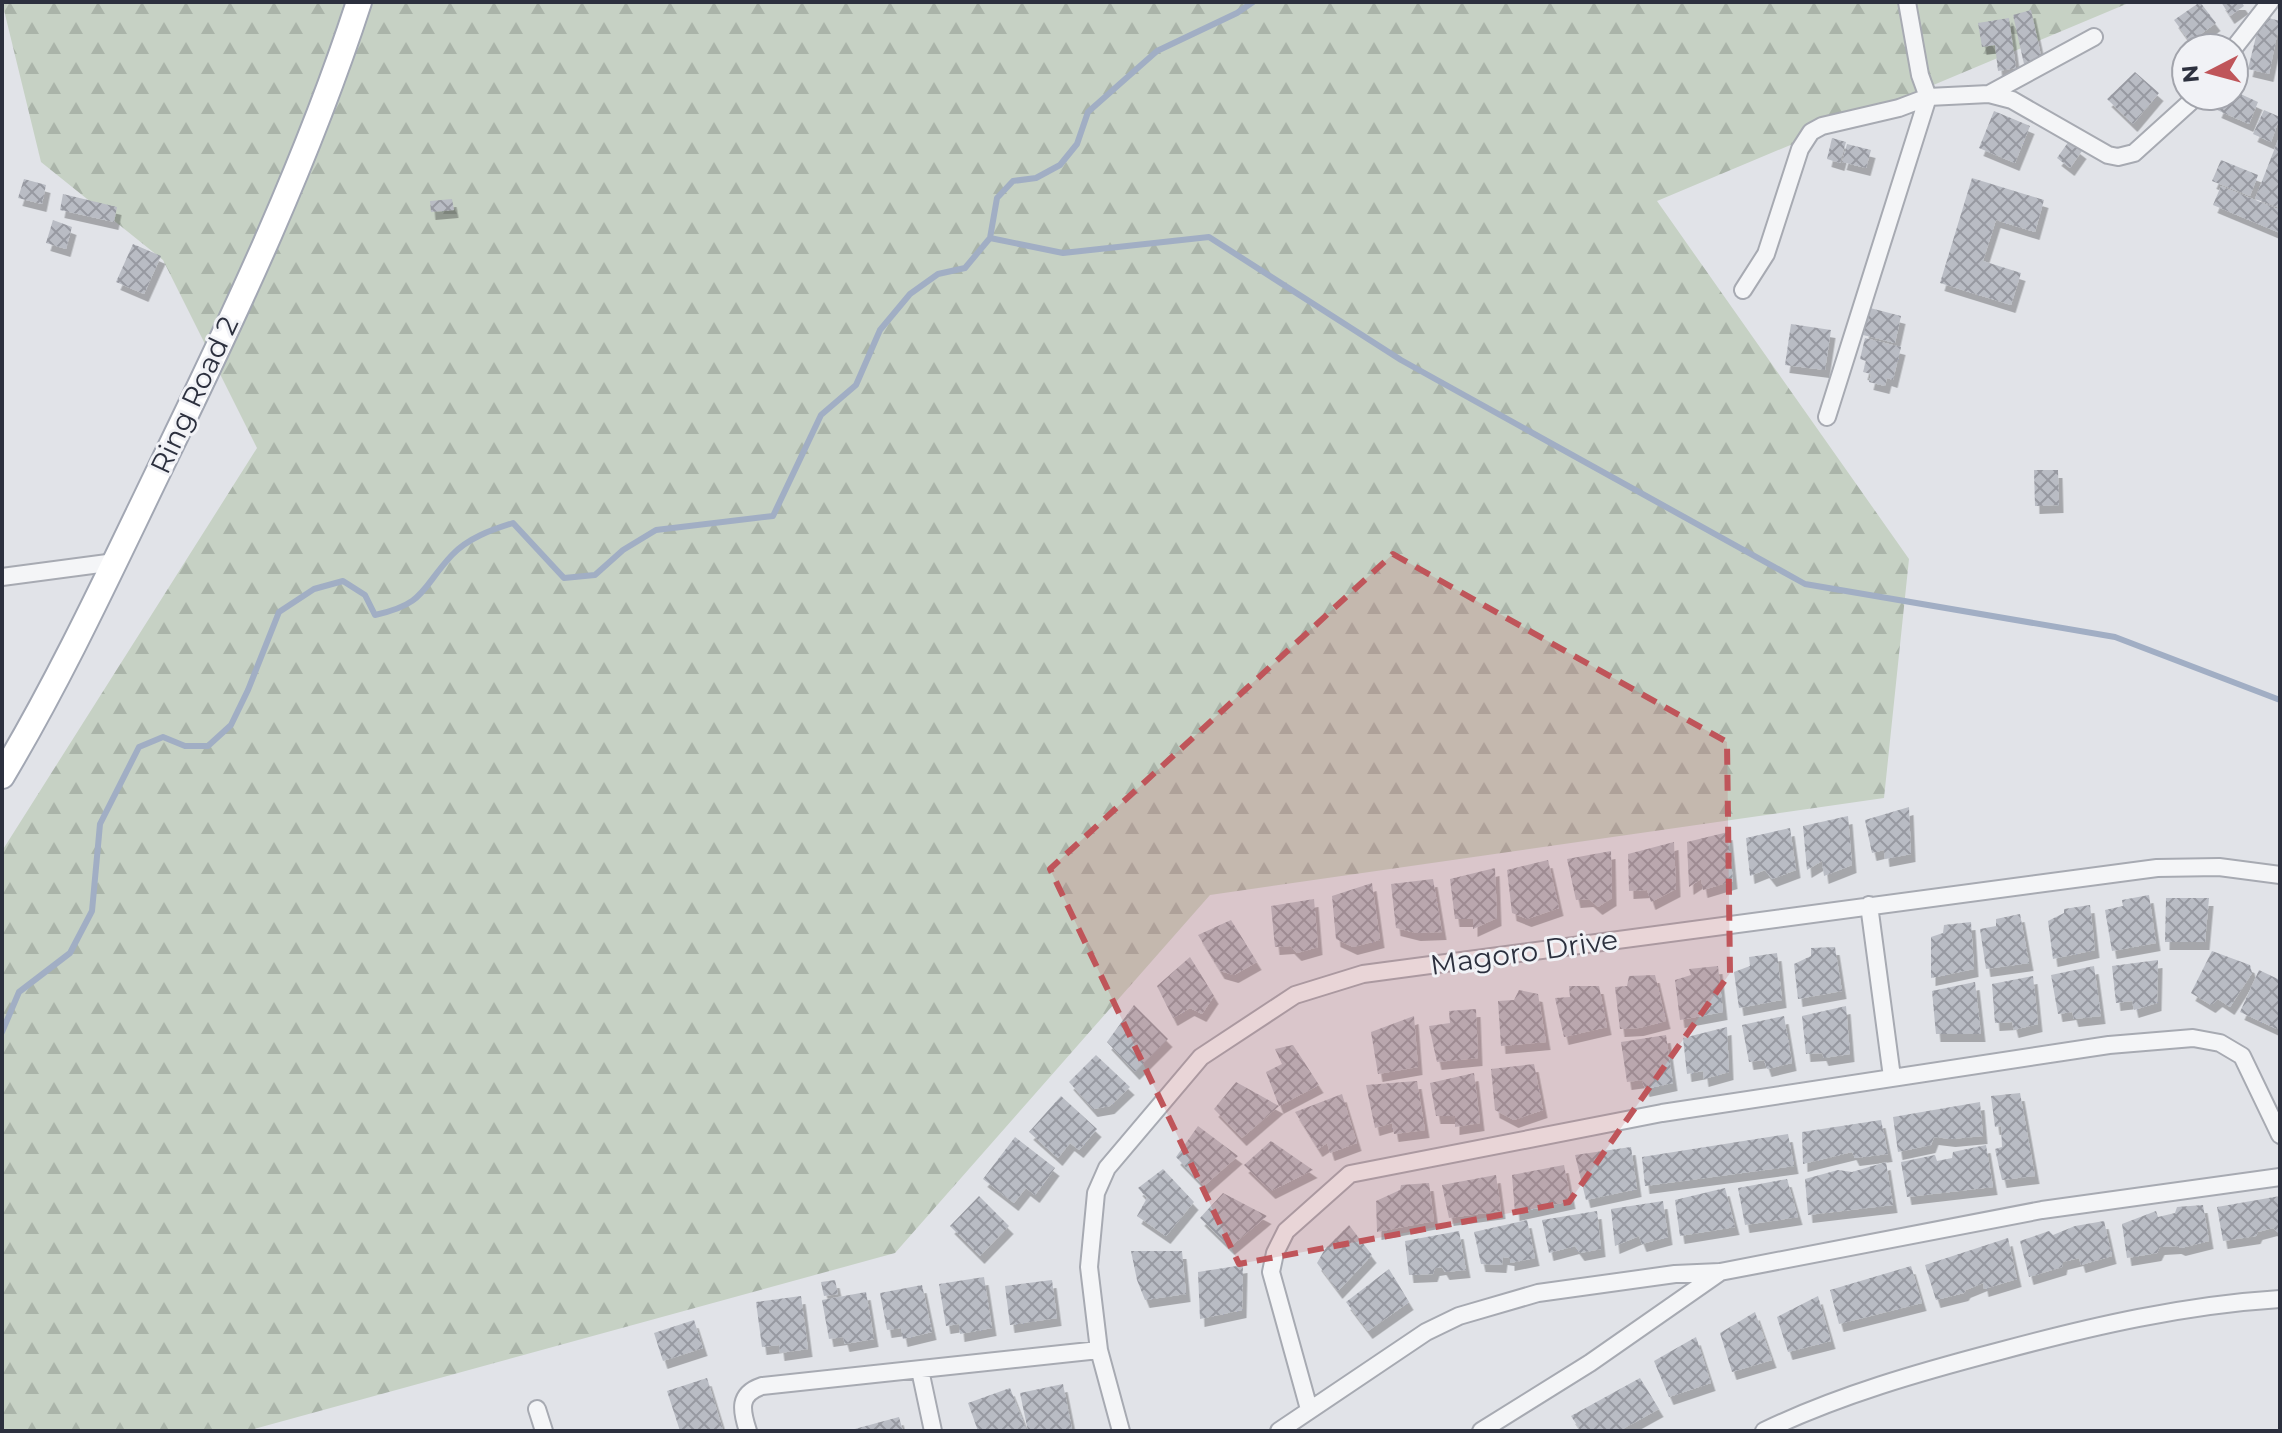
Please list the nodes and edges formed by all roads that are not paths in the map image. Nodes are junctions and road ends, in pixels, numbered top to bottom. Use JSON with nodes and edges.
{"nodes":[{"id":1,"x":359,"y":2,"type":"edge"},
{"id":2,"x":1907,"y":2,"type":"edge"},
{"id":3,"x":2270,"y":2,"type":"edge"},
{"id":4,"x":2247,"y":32,"type":"edge"},
{"id":5,"x":2094,"y":37,"type":"dead end"},
{"id":6,"x":1989,"y":94,"type":"junction"},
{"id":7,"x":1928,"y":97,"type":"junction"},
{"id":8,"x":2179,"y":112,"type":"edge"},
{"id":9,"x":1743,"y":290,"type":"dead end"},
{"id":10,"x":1827,"y":417,"type":"dead end"},
{"id":11,"x":115,"y":562,"type":"junction"},
{"id":12,"x":2,"y":577,"type":"edge"},
{"id":13,"x":2,"y":776,"type":"edge"},
{"id":14,"x":2280,"y":875,"type":"edge"},
{"id":15,"x":1869,"y":905,"type":"junction"},
{"id":16,"x":1892,"y":1077,"type":"junction"},
{"id":17,"x":2280,"y":1135,"type":"edge"},
{"id":18,"x":2280,"y":1177,"type":"edge"},
{"id":19,"x":1720,"y":1272,"type":"junction"},
{"id":20,"x":2280,"y":1299,"type":"edge"},
{"id":21,"x":1099,"y":1350,"type":"junction"},
{"id":22,"x":920,"y":1370,"type":"junction"},
{"id":23,"x":537,"y":1409,"type":"dead end"},
{"id":24,"x":1309,"y":1409,"type":"junction"},
{"id":25,"x":1772,"y":1429,"type":"edge"},
{"id":26,"x":544,"y":1431,"type":"edge"},
{"id":27,"x":748,"y":1431,"type":"edge"},
{"id":28,"x":933,"y":1431,"type":"edge"},
{"id":29,"x":1121,"y":1431,"type":"edge"},
{"id":30,"x":1279,"y":1431,"type":"edge"},
{"id":31,"x":1481,"y":1431,"type":"edge"}],
"edges":[{"from":1,"to":11,"type":"main road","name":"Ring Road 2"},
{"from":2,"to":7,"type":"street"},
{"from":3,"to":4,"type":"street"},
{"from":5,"to":6,"type":"street"},
{"from":6,"to":7,"type":"street"},
{"from":6,"to":8,"type":"street"},
{"from":7,"to":9,"type":"street"},
{"from":7,"to":10,"type":"street"},
{"from":11,"to":12,"type":"street"},
{"from":11,"to":13,"type":"main road","name":"Ring Road 2"},
{"from":14,"to":15,"type":"street","name":"Magoro Drive"},
{"from":15,"to":16,"type":"street"},
{"from":15,"to":21,"type":"street","name":"Magoro Drive"},
{"from":16,"to":17,"type":"street"},
{"from":16,"to":24,"type":"street"},
{"from":18,"to":19,"type":"street"},
{"from":19,"to":24,"type":"street"},
{"from":19,"to":31,"type":"street"},
{"from":20,"to":25,"type":"street"},
{"from":21,"to":22,"type":"street"},
{"from":21,"to":29,"type":"street","name":"Magoro Drive"},
{"from":22,"to":27,"type":"street"},
{"from":22,"to":28,"type":"street"},
{"from":23,"to":26,"type":"street"},
{"from":24,"to":30,"type":"street"}]}
